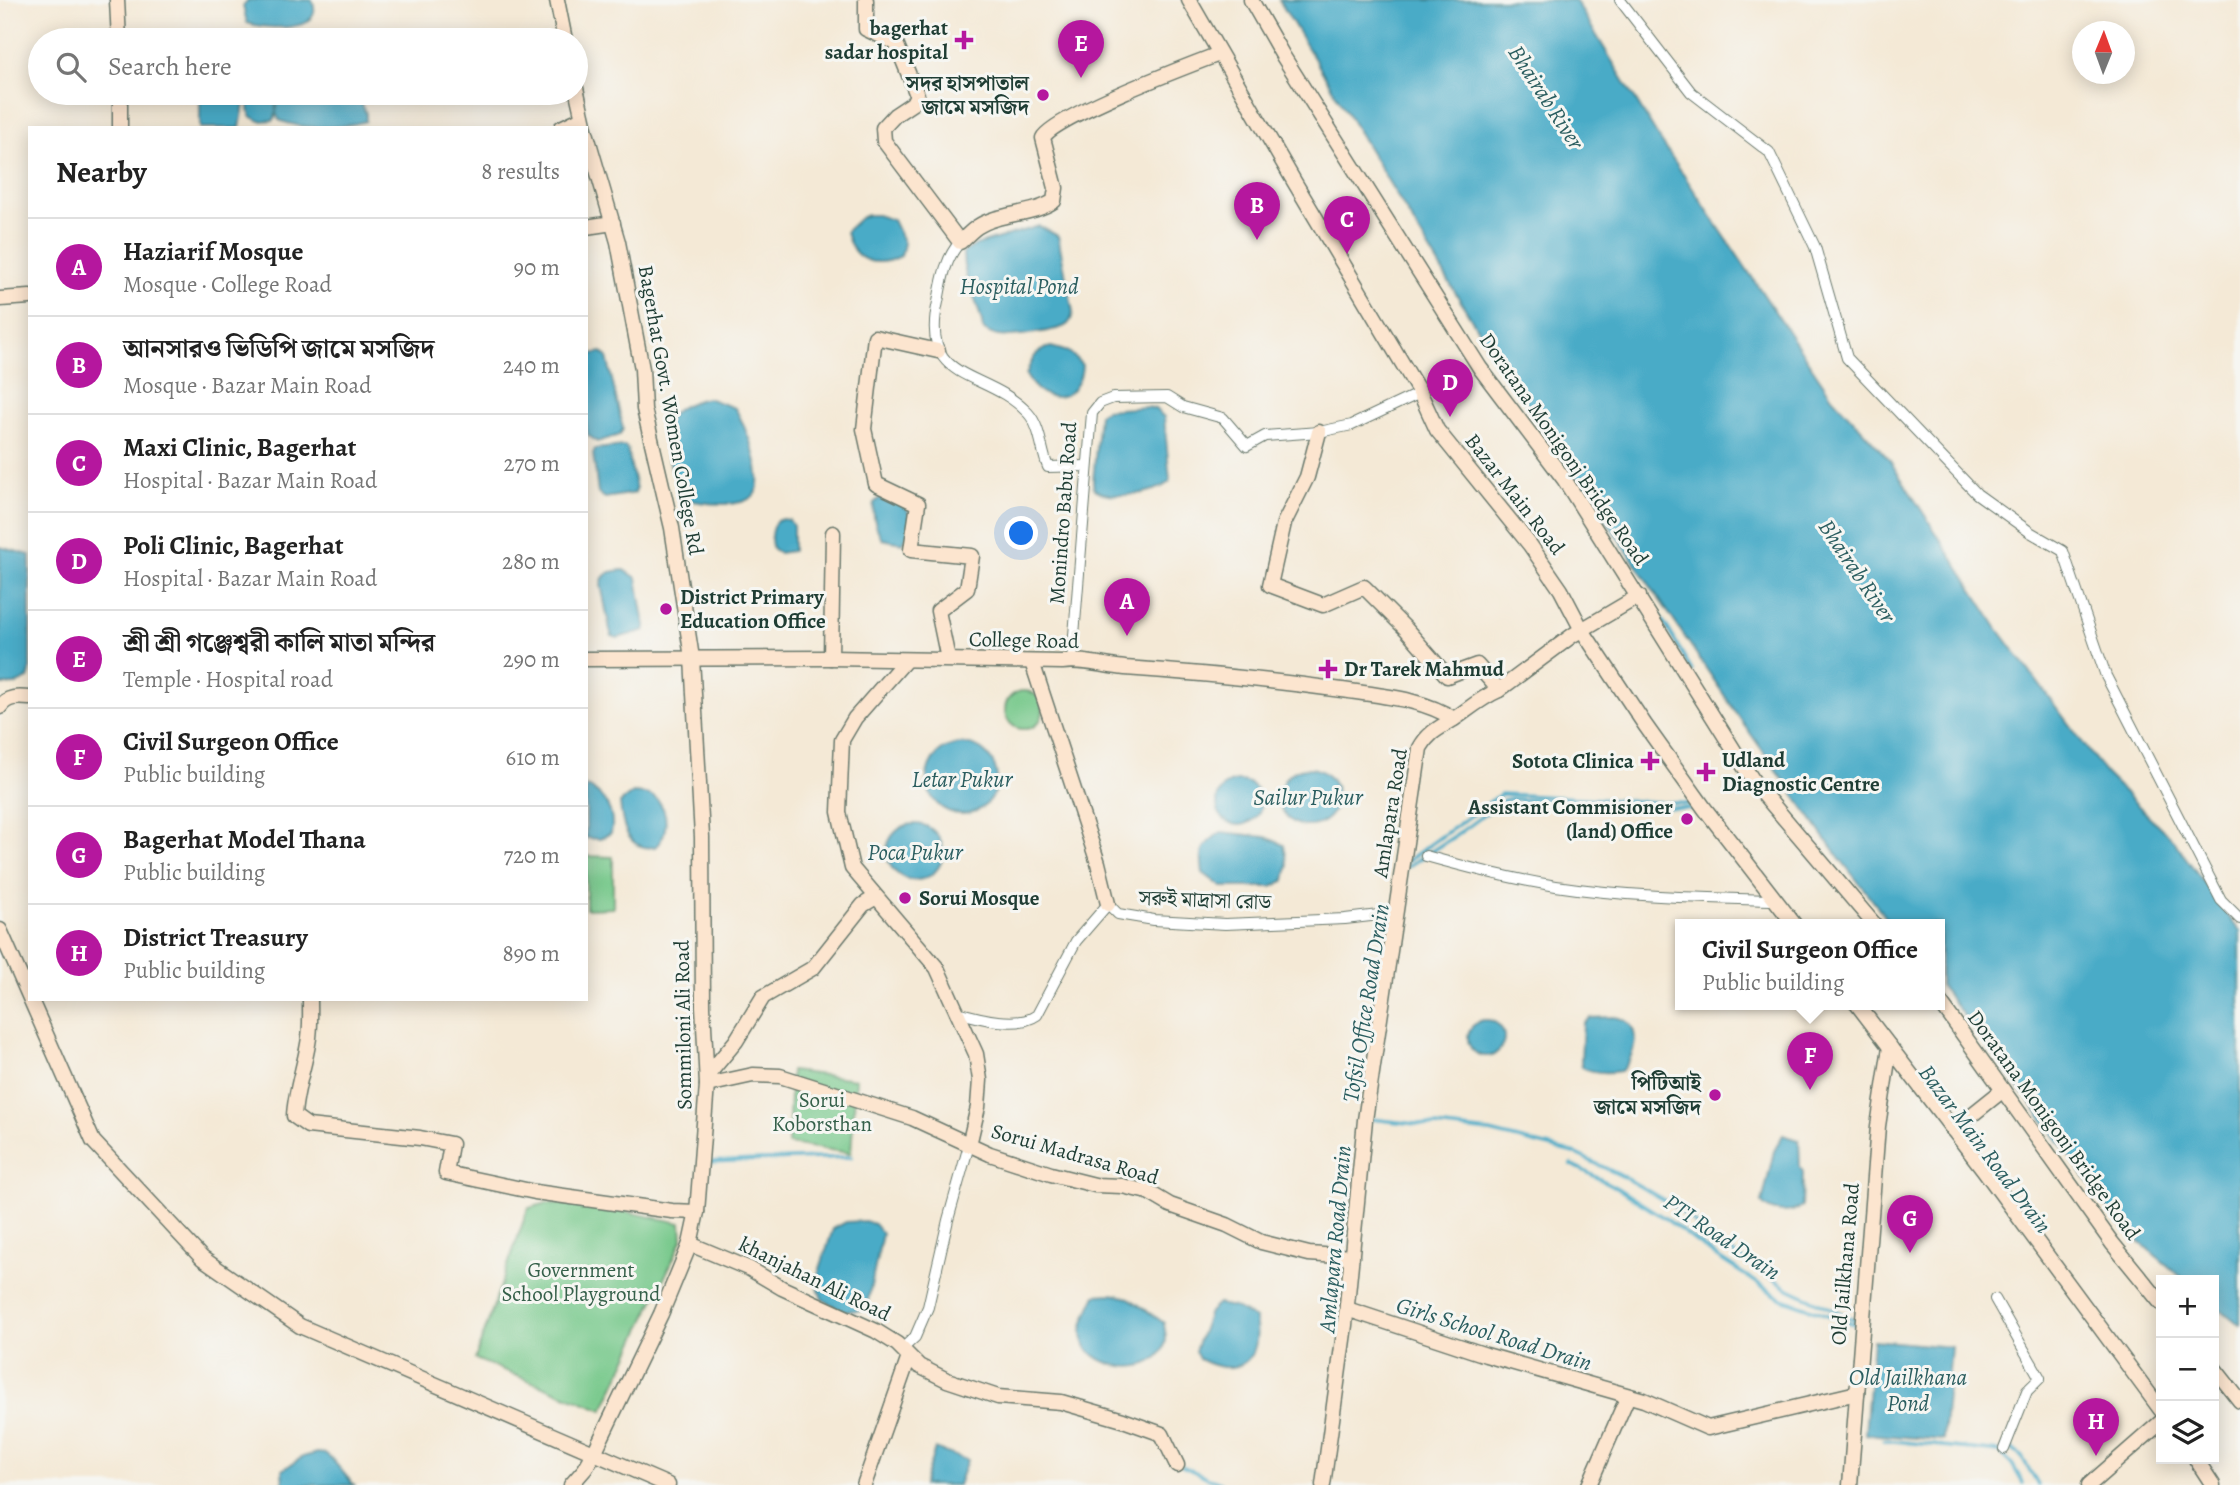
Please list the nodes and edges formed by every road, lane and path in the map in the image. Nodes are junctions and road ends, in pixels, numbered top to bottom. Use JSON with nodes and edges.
{"nodes":[{"id":1,"x":117,"y":0,"type":"edge"},
{"id":2,"x":557,"y":0,"type":"edge"},
{"id":3,"x":866,"y":0,"type":"edge"},
{"id":4,"x":1189,"y":0,"type":"edge"},
{"id":5,"x":1251,"y":0,"type":"edge"},
{"id":6,"x":1620,"y":0,"type":"edge"},
{"id":7,"x":118,"y":28,"type":"edge"},
{"id":8,"x":563,"y":28,"type":"edge"},
{"id":9,"x":1219,"y":54,"type":"junction"},
{"id":10,"x":120,"y":105,"type":"edge"},
{"id":11,"x":580,"y":105,"type":"edge"},
{"id":12,"x":120,"y":126,"type":"edge"},
{"id":13,"x":585,"y":126,"type":"edge"},
{"id":14,"x":588,"y":136,"type":"edge"},
{"id":15,"x":613,"y":223,"type":"junction"},
{"id":16,"x":588,"y":227,"type":"edge"},
{"id":17,"x":960,"y":242,"type":"junction"},
{"id":18,"x":28,"y":297,"type":"edge"},
{"id":19,"x":0,"y":299,"type":"edge"},
{"id":20,"x":938,"y":351,"type":"junction"},
{"id":21,"x":1420,"y":393,"type":"junction"},
{"id":22,"x":1319,"y":432,"type":"junction"},
{"id":23,"x":1087,"y":466,"type":"junction"},
{"id":24,"x":833,"y":533,"type":"dead end"},
{"id":25,"x":1639,"y":596,"type":"junction"},
{"id":26,"x":1582,"y":629,"type":"junction"},
{"id":27,"x":692,"y":658,"type":"junction"},
{"id":28,"x":831,"y":658,"type":"junction"},
{"id":29,"x":588,"y":659,"type":"edge"},
{"id":30,"x":948,"y":659,"type":"junction"},
{"id":31,"x":1072,"y":660,"type":"junction"},
{"id":32,"x":905,"y":661,"type":"junction"},
{"id":33,"x":1032,"y":662,"type":"junction"},
{"id":34,"x":1499,"y":690,"type":"junction"},
{"id":35,"x":28,"y":698,"type":"edge"},
{"id":36,"x":0,"y":707,"type":"edge"},
{"id":37,"x":1454,"y":719,"type":"junction"},
{"id":38,"x":1426,"y":856,"type":"dead end"},
{"id":39,"x":876,"y":897,"type":"junction"},
{"id":40,"x":1775,"y":900,"type":"junction"},
{"id":41,"x":1108,"y":904,"type":"junction"},
{"id":42,"x":1396,"y":913,"type":"junction"},
{"id":43,"x":1790,"y":919,"type":"edge"},
{"id":44,"x":1870,"y":919,"type":"edge"},
{"id":45,"x":2240,"y":919,"type":"edge"},
{"id":46,"x":0,"y":930,"type":"edge"},
{"id":47,"x":28,"y":994,"type":"edge"},
{"id":48,"x":31,"y":1001,"type":"edge"},
{"id":49,"x":310,"y":1001,"type":"edge"},
{"id":50,"x":1862,"y":1010,"type":"edge"},
{"id":51,"x":1945,"y":1010,"type":"edge"},
{"id":52,"x":957,"y":1012,"type":"junction"},
{"id":53,"x":1890,"y":1047,"type":"junction"},
{"id":54,"x":707,"y":1081,"type":"junction"},
{"id":55,"x":2003,"y":1090,"type":"junction"},
{"id":56,"x":1954,"y":1130,"type":"junction"},
{"id":57,"x":969,"y":1145,"type":"junction"},
{"id":58,"x":697,"y":1212,"type":"junction"},
{"id":59,"x":690,"y":1244,"type":"junction"},
{"id":60,"x":1352,"y":1257,"type":"junction"},
{"id":61,"x":2156,"y":1297,"type":"edge"},
{"id":62,"x":1995,"y":1299,"type":"dead end"},
{"id":63,"x":1347,"y":1309,"type":"junction"},
{"id":64,"x":905,"y":1353,"type":"junction"},
{"id":65,"x":2219,"y":1374,"type":"edge"},
{"id":66,"x":1857,"y":1393,"type":"junction"},
{"id":67,"x":1628,"y":1396,"type":"junction"},
{"id":68,"x":2240,"y":1401,"type":"edge"},
{"id":69,"x":2156,"y":1403,"type":"edge"},
{"id":70,"x":2156,"y":1426,"type":"edge"},
{"id":71,"x":2004,"y":1449,"type":"dead end"},
{"id":72,"x":594,"y":1453,"type":"junction"},
{"id":73,"x":2199,"y":1464,"type":"edge"},
{"id":74,"x":1177,"y":1465,"type":"dead end"},
{"id":75,"x":571,"y":1485,"type":"edge"},
{"id":76,"x":668,"y":1485,"type":"edge"},
{"id":77,"x":864,"y":1485,"type":"edge"},
{"id":78,"x":1324,"y":1485,"type":"edge"},
{"id":79,"x":1590,"y":1485,"type":"edge"},
{"id":80,"x":1850,"y":1485,"type":"edge"},
{"id":81,"x":2090,"y":1485,"type":"edge"},
{"id":82,"x":2213,"y":1485,"type":"edge"}],
"edges":[{"from":1,"to":7,"type":"street"},
{"from":2,"to":8,"type":"street"},
{"from":3,"to":17,"type":"street"},
{"from":4,"to":9,"type":"street","name":"Bazar Main Road"},
{"from":5,"to":25,"type":"street","name":"Doratana Monigonj Bridge Road"},
{"from":6,"to":45,"type":"street"},
{"from":9,"to":17,"type":"street"},
{"from":9,"to":21,"type":"street","name":"Bazar Main Road"},
{"from":10,"to":12,"type":"street"},
{"from":11,"to":13,"type":"street","name":"Bagerhat Govt. Women College Rd"},
{"from":14,"to":15,"type":"street","name":"Bagerhat Govt. Women College Rd"},
{"from":15,"to":16,"type":"street"},
{"from":15,"to":27,"type":"street","name":"Bagerhat Govt. Women College Rd"},
{"from":17,"to":20,"type":"street"},
{"from":18,"to":19,"type":"street"},
{"from":20,"to":23,"type":"street"},
{"from":20,"to":30,"type":"street"},
{"from":21,"to":22,"type":"street","name":"Monindro Babu Road"},
{"from":21,"to":26,"type":"street","name":"Bazar Main Road"},
{"from":22,"to":23,"type":"street","name":"Monindro Babu Road"},
{"from":22,"to":34,"type":"street"},
{"from":23,"to":31,"type":"street","name":"Monindro Babu Road"},
{"from":24,"to":28,"type":"street"},
{"from":25,"to":26,"type":"street","name":"Amlapara Road"},
{"from":25,"to":44,"type":"street","name":"Doratana Monigonj Bridge Road"},
{"from":26,"to":34,"type":"street","name":"Amlapara Road"},
{"from":26,"to":40,"type":"street","name":"Bazar Main Road"},
{"from":27,"to":28,"type":"street","name":"College Road"},
{"from":27,"to":29,"type":"street","name":"College Road"},
{"from":27,"to":54,"type":"street","name":"Sommiloni Ali Road"},
{"from":28,"to":32,"type":"street","name":"College Road"},
{"from":30,"to":32,"type":"street","name":"College Road"},
{"from":30,"to":33,"type":"street","name":"College Road"},
{"from":31,"to":33,"type":"street","name":"College Road"},
{"from":31,"to":37,"type":"street","name":"College Road"},
{"from":32,"to":39,"type":"street"},
{"from":33,"to":41,"type":"street"},
{"from":34,"to":37,"type":"street","name":"Amlapara Road"},
{"from":35,"to":36,"type":"street"},
{"from":37,"to":42,"type":"street","name":"Amlapara Road"},
{"from":38,"to":40,"type":"street"},
{"from":39,"to":52,"type":"street"},
{"from":39,"to":54,"type":"street"},
{"from":40,"to":43,"type":"street","name":"Bazar Main Road"},
{"from":41,"to":42,"type":"street","name":"সরুই মাদ্রাসা রোড"},
{"from":41,"to":52,"type":"street","name":"সরুই মাদ্রাসা রোড"},
{"from":42,"to":60,"type":"street","name":"Amlapara Road"},
{"from":46,"to":47,"type":"street"},
{"from":48,"to":72,"type":"street"},
{"from":49,"to":58,"type":"street"},
{"from":50,"to":53,"type":"street"},
{"from":51,"to":55,"type":"street","name":"Doratana Monigonj Bridge Road"},
{"from":52,"to":57,"type":"street"},
{"from":53,"to":56,"type":"street"},
{"from":53,"to":66,"type":"street","name":"Old Jailkhana Road"},
{"from":54,"to":57,"type":"street","name":"Sorui Madrasa Road"},
{"from":54,"to":58,"type":"street","name":"Sommiloni Ali Road"},
{"from":55,"to":56,"type":"street"},
{"from":55,"to":61,"type":"street","name":"Doratana Monigonj Bridge Road"},
{"from":56,"to":69,"type":"street"},
{"from":57,"to":60,"type":"street","name":"Sorui Madrasa Road"},
{"from":57,"to":64,"type":"street"},
{"from":58,"to":59,"type":"street","name":"Sommiloni Ali Road"},
{"from":59,"to":64,"type":"street","name":"khanjahan Ali Road"},
{"from":59,"to":72,"type":"street","name":"Sommiloni Ali Road"},
{"from":60,"to":63,"type":"street","name":"Amlapara Road"},
{"from":62,"to":71,"type":"street"},
{"from":63,"to":67,"type":"street"},
{"from":63,"to":78,"type":"street","name":"Amlapara Road"},
{"from":64,"to":74,"type":"street","name":"khanjahan Ali Road"},
{"from":64,"to":77,"type":"street"},
{"from":65,"to":68,"type":"street"},
{"from":66,"to":67,"type":"street"},
{"from":66,"to":80,"type":"street","name":"Old Jailkhana Road"},
{"from":67,"to":79,"type":"street"},
{"from":70,"to":81,"type":"street"},
{"from":72,"to":75,"type":"street","name":"Sommiloni Ali Road"},
{"from":72,"to":76,"type":"street"},
{"from":73,"to":82,"type":"street"}]}
